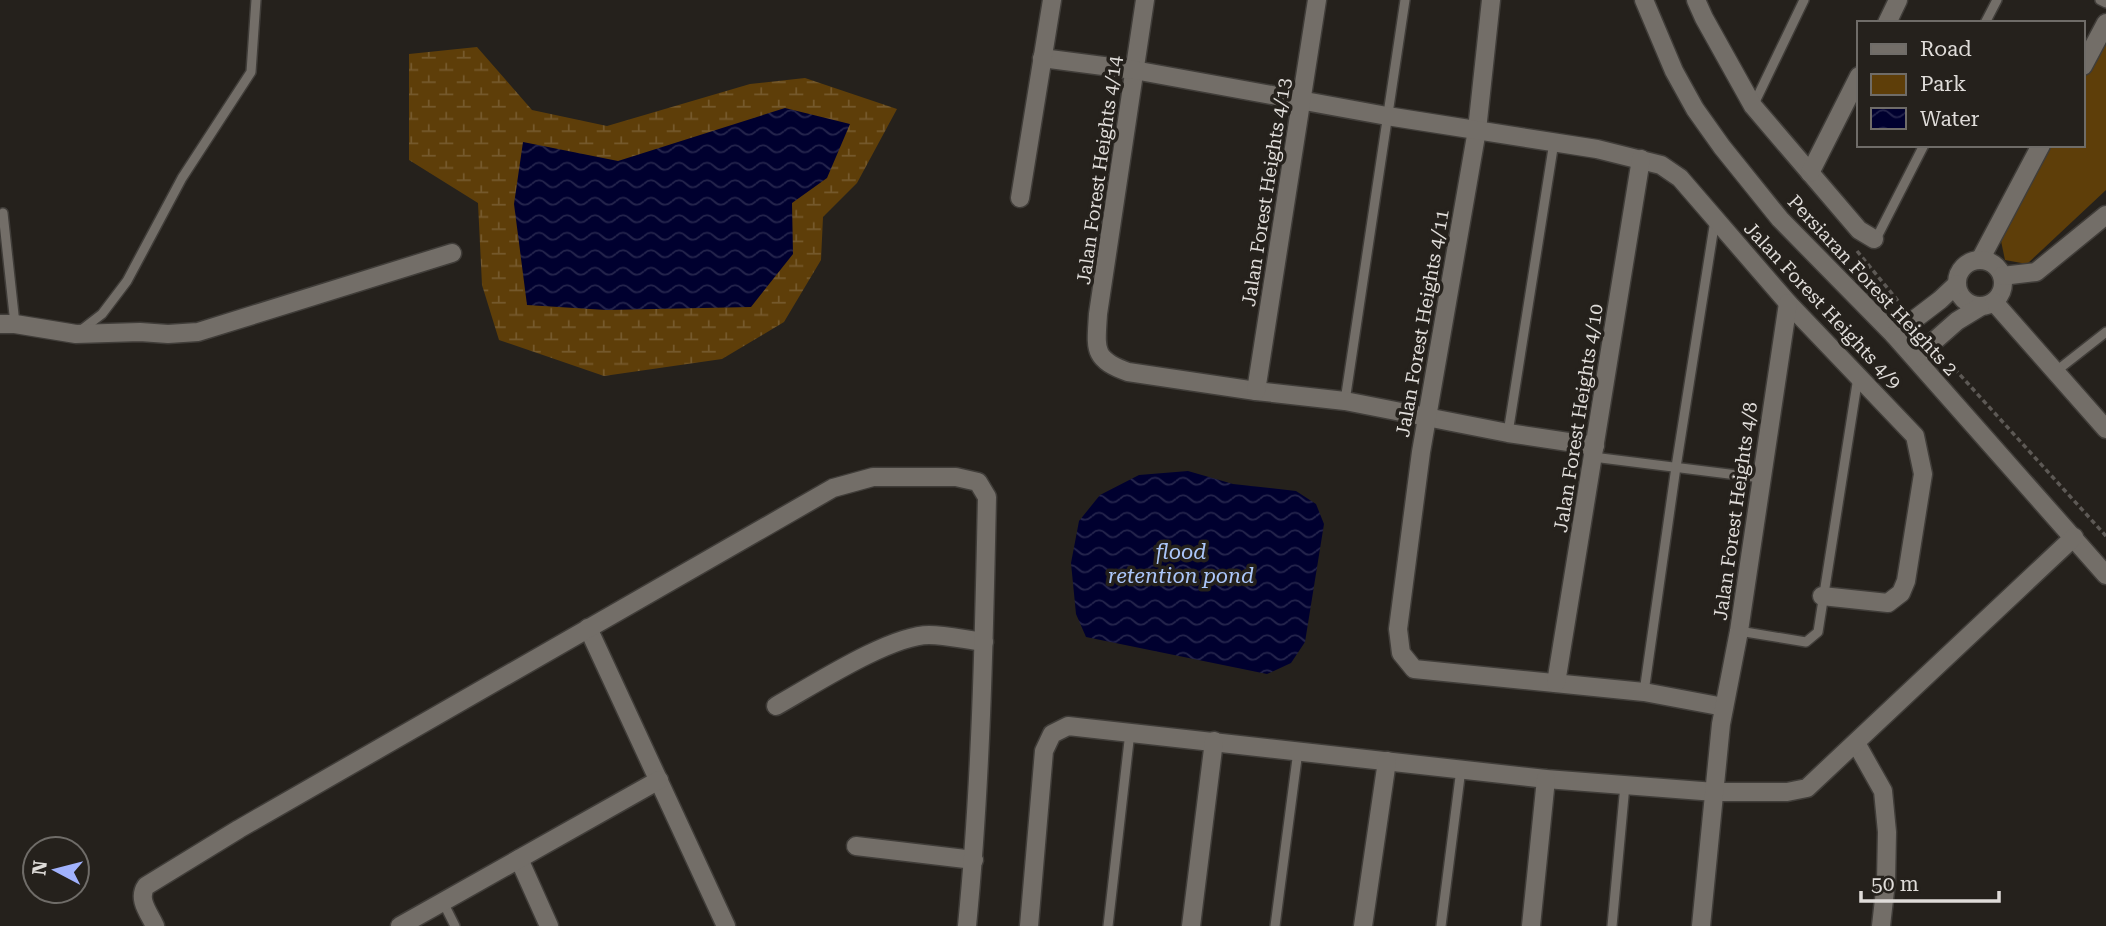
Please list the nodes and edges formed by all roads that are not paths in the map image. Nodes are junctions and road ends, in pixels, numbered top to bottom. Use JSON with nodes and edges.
{"nodes":[{"id":1,"x":256,"y":0,"type":"edge"},
{"id":2,"x":1052,"y":0,"type":"edge"},
{"id":3,"x":1145,"y":0,"type":"edge"},
{"id":4,"x":1317,"y":0,"type":"edge"},
{"id":5,"x":1405,"y":0,"type":"edge"},
{"id":6,"x":1491,"y":0,"type":"edge"},
{"id":7,"x":1644,"y":0,"type":"edge"},
{"id":8,"x":1696,"y":0,"type":"edge"},
{"id":9,"x":1713,"y":0,"type":"edge"},
{"id":10,"x":1804,"y":0,"type":"edge"},
{"id":11,"x":1898,"y":0,"type":"edge"},
{"id":12,"x":1997,"y":0,"type":"edge"},
{"id":13,"x":2100,"y":0,"type":"edge"},
{"id":14,"x":2106,"y":3,"type":"edge"},
{"id":15,"x":1704,"y":18,"type":"junction"},
{"id":16,"x":1888,"y":21,"type":"edge"},
{"id":17,"x":1986,"y":21,"type":"edge"},
{"id":18,"x":2106,"y":23,"type":"edge"},
{"id":19,"x":1042,"y":58,"type":"junction"},
{"id":20,"x":2085,"y":62,"type":"edge"},
{"id":21,"x":1134,"y":70,"type":"junction"},
{"id":22,"x":1857,"y":80,"type":"edge"},
{"id":23,"x":1301,"y":101,"type":"junction"},
{"id":24,"x":1753,"y":106,"type":"junction"},
{"id":25,"x":1387,"y":116,"type":"junction"},
{"id":26,"x":1477,"y":130,"type":"junction"},
{"id":27,"x":1554,"y":142,"type":"junction"},
{"id":28,"x":1923,"y":147,"type":"edge"},
{"id":29,"x":2040,"y":147,"type":"edge"},
{"id":30,"x":1641,"y":159,"type":"junction"},
{"id":31,"x":1810,"y":173,"type":"junction"},
{"id":32,"x":1020,"y":198,"type":"dead end"},
{"id":33,"x":3,"y":213,"type":"dead end"},
{"id":34,"x":2106,"y":215,"type":"edge"},
{"id":35,"x":1715,"y":218,"type":"junction"},
{"id":36,"x":1874,"y":239,"type":"joint"},
{"id":37,"x":452,"y":253,"type":"dead end"},
{"id":38,"x":1980,"y":260,"type":"junction"},
{"id":39,"x":2002,"y":276,"type":"junction"},
{"id":40,"x":1957,"y":284,"type":"junction"},
{"id":41,"x":1788,"y":303,"type":"junction"},
{"id":42,"x":1987,"y":304,"type":"junction"},
{"id":43,"x":8,"y":324,"type":"edge"},
{"id":44,"x":2106,"y":332,"type":"edge"},
{"id":45,"x":76,"y":334,"type":"junction"},
{"id":46,"x":1894,"y":335,"type":"junction"},
{"id":47,"x":1915,"y":358,"type":"junction"},
{"id":48,"x":2055,"y":372,"type":"junction"},
{"id":49,"x":1858,"y":375,"type":"junction"},
{"id":50,"x":1256,"y":391,"type":"junction"},
{"id":51,"x":1345,"y":401,"type":"junction"},
{"id":52,"x":1427,"y":418,"type":"junction"},
{"id":53,"x":2106,"y":429,"type":"edge"},
{"id":54,"x":1508,"y":433,"type":"junction"},
{"id":55,"x":1594,"y":452,"type":"junction"},
{"id":56,"x":1676,"y":467,"type":"junction"},
{"id":57,"x":1761,"y":478,"type":"junction"},
{"id":58,"x":2074,"y":537,"type":"junction"},
{"id":59,"x":2106,"y":575,"type":"edge"},
{"id":60,"x":1822,"y":596,"type":"junction"},
{"id":61,"x":588,"y":628,"type":"junction"},
{"id":62,"x":1739,"y":631,"type":"junction"},
{"id":63,"x":984,"y":642,"type":"junction"},
{"id":64,"x":1556,"y":683,"type":"junction"},
{"id":65,"x":1644,"y":692,"type":"junction"},
{"id":66,"x":776,"y":706,"type":"dead end"},
{"id":67,"x":1723,"y":716,"type":"junction"},
{"id":68,"x":1130,"y":732,"type":"junction"},
{"id":69,"x":1214,"y":741,"type":"junction"},
{"id":70,"x":1856,"y":743,"type":"junction"},
{"id":71,"x":1298,"y":751,"type":"junction"},
{"id":72,"x":1387,"y":761,"type":"junction"},
{"id":73,"x":1461,"y":769,"type":"junction"},
{"id":74,"x":1546,"y":779,"type":"junction"},
{"id":75,"x":659,"y":780,"type":"junction"},
{"id":76,"x":1625,"y":785,"type":"junction"},
{"id":77,"x":1714,"y":792,"type":"junction"},
{"id":78,"x":856,"y":846,"type":"dead end"},
{"id":79,"x":519,"y":859,"type":"junction"},
{"id":80,"x":974,"y":860,"type":"junction"},
{"id":81,"x":443,"y":902,"type":"junction"},
{"id":82,"x":155,"y":926,"type":"edge"},
{"id":83,"x":400,"y":926,"type":"edge"},
{"id":84,"x":455,"y":926,"type":"edge"},
{"id":85,"x":549,"y":926,"type":"edge"},
{"id":86,"x":726,"y":926,"type":"edge"},
{"id":87,"x":967,"y":926,"type":"edge"},
{"id":88,"x":1029,"y":926,"type":"edge"},
{"id":89,"x":1108,"y":926,"type":"edge"},
{"id":90,"x":1191,"y":926,"type":"edge"},
{"id":91,"x":1275,"y":926,"type":"edge"},
{"id":92,"x":1363,"y":926,"type":"edge"},
{"id":93,"x":1441,"y":926,"type":"edge"},
{"id":94,"x":1531,"y":926,"type":"edge"},
{"id":95,"x":1612,"y":926,"type":"edge"},
{"id":96,"x":1701,"y":926,"type":"edge"},
{"id":97,"x":1881,"y":926,"type":"edge"}],
"edges":[{"from":1,"to":45,"type":"lane"},
{"from":2,"to":19,"type":"street"},
{"from":3,"to":21,"type":"street","name":"Jalan Forest Heights 4/14"},
{"from":4,"to":23,"type":"street","name":"Jalan Forest Heights 4/13"},
{"from":5,"to":25,"type":"lane"},
{"from":6,"to":26,"type":"street","name":"Jalan Forest Heights 4/11"},
{"from":7,"to":46,"type":"street","name":"Persiaran Forest Heights 2"},
{"from":8,"to":15,"type":"street"},
{"from":9,"to":15,"type":"street"},
{"from":10,"to":24,"type":"lane"},
{"from":11,"to":16,"type":"street"},
{"from":12,"to":17,"type":"lane"},
{"from":13,"to":14,"type":"lane"},
{"from":15,"to":24,"type":"street"},
{"from":18,"to":20,"type":"street"},
{"from":19,"to":21,"type":"street","name":"Jalan Forest Heights 4/9"},
{"from":19,"to":32,"type":"street"},
{"from":21,"to":23,"type":"street","name":"Jalan Forest Heights 4/9"},
{"from":21,"to":50,"type":"street","name":"Jalan Forest Heights 4/14"},
{"from":22,"to":31,"type":"street"},
{"from":23,"to":25,"type":"street","name":"Jalan Forest Heights 4/9"},
{"from":23,"to":50,"type":"street","name":"Jalan Forest Heights 4/13"},
{"from":24,"to":31,"type":"street"},
{"from":25,"to":26,"type":"street","name":"Jalan Forest Heights 4/9"},
{"from":25,"to":51,"type":"lane"},
{"from":26,"to":27,"type":"street","name":"Jalan Forest Heights 4/9"},
{"from":26,"to":52,"type":"street","name":"Jalan Forest Heights 4/11"},
{"from":27,"to":30,"type":"street","name":"Jalan Forest Heights 4/9"},
{"from":27,"to":54,"type":"lane"},
{"from":28,"to":36,"type":"lane"},
{"from":29,"to":38,"type":"street"},
{"from":30,"to":35,"type":"street","name":"Jalan Forest Heights 4/9"},
{"from":30,"to":55,"type":"street","name":"Jalan Forest Heights 4/10"},
{"from":31,"to":36,"type":"street"},
{"from":33,"to":43,"type":"lane"},
{"from":34,"to":39,"type":"street"},
{"from":35,"to":41,"type":"street","name":"Jalan Forest Heights 4/9"},
{"from":35,"to":56,"type":"lane"},
{"from":37,"to":45,"type":"street"},
{"from":38,"to":39,"type":"street"},
{"from":38,"to":40,"type":"street"},
{"from":39,"to":42,"type":"street"},
{"from":40,"to":42,"type":"street"},
{"from":40,"to":46,"type":"street"},
{"from":41,"to":49,"type":"street","name":"Jalan Forest Heights 4/9"},
{"from":41,"to":57,"type":"street","name":"Jalan Forest Heights 4/8"},
{"from":42,"to":47,"type":"street"},
{"from":42,"to":48,"type":"street"},
{"from":43,"to":45,"type":"street"},
{"from":44,"to":48,"type":"lane"},
{"from":46,"to":47,"type":"street","name":"Persiaran Forest Heights 2"},
{"from":47,"to":58,"type":"street","name":"Persiaran Forest Heights 2"},
{"from":48,"to":53,"type":"street"},
{"from":49,"to":60,"type":"lane"},
{"from":49,"to":60,"type":"street","name":"Jalan Forest Heights 4/9"},
{"from":50,"to":51,"type":"street"},
{"from":51,"to":52,"type":"street"},
{"from":52,"to":54,"type":"street"},
{"from":52,"to":64,"type":"street","name":"Jalan Forest Heights 4/11"},
{"from":54,"to":55,"type":"street"},
{"from":55,"to":56,"type":"lane"},
{"from":55,"to":64,"type":"street","name":"Jalan Forest Heights 4/10"},
{"from":56,"to":57,"type":"lane"},
{"from":56,"to":65,"type":"lane"},
{"from":57,"to":62,"type":"street","name":"Jalan Forest Heights 4/8"},
{"from":58,"to":59,"type":"street","name":"Persiaran Forest Heights 2"},
{"from":58,"to":70,"type":"street"},
{"from":60,"to":62,"type":"lane"},
{"from":61,"to":63,"type":"street"},
{"from":61,"to":75,"type":"street"},
{"from":61,"to":82,"type":"street"},
{"from":62,"to":67,"type":"street","name":"Jalan Forest Heights 4/8"},
{"from":63,"to":66,"type":"street"},
{"from":63,"to":80,"type":"street"},
{"from":64,"to":65,"type":"street"},
{"from":65,"to":67,"type":"street"},
{"from":67,"to":77,"type":"street","name":"Jalan Forest Heights 4/8"},
{"from":68,"to":69,"type":"street"},
{"from":68,"to":88,"type":"street"},
{"from":68,"to":89,"type":"lane"},
{"from":69,"to":71,"type":"street"},
{"from":69,"to":90,"type":"street"},
{"from":70,"to":77,"type":"street"},
{"from":70,"to":97,"type":"street"},
{"from":71,"to":72,"type":"street"},
{"from":71,"to":91,"type":"lane"},
{"from":72,"to":73,"type":"street"},
{"from":72,"to":92,"type":"street"},
{"from":73,"to":74,"type":"street"},
{"from":73,"to":93,"type":"lane"},
{"from":74,"to":76,"type":"street"},
{"from":74,"to":94,"type":"street"},
{"from":75,"to":79,"type":"street"},
{"from":75,"to":86,"type":"street"},
{"from":76,"to":77,"type":"street"},
{"from":76,"to":95,"type":"lane"},
{"from":77,"to":96,"type":"street","name":"Jalan Forest Heights 4/8"},
{"from":78,"to":80,"type":"street"},
{"from":79,"to":81,"type":"street"},
{"from":79,"to":85,"type":"street"},
{"from":80,"to":87,"type":"street"},
{"from":81,"to":83,"type":"street"},
{"from":81,"to":84,"type":"lane"}]}
